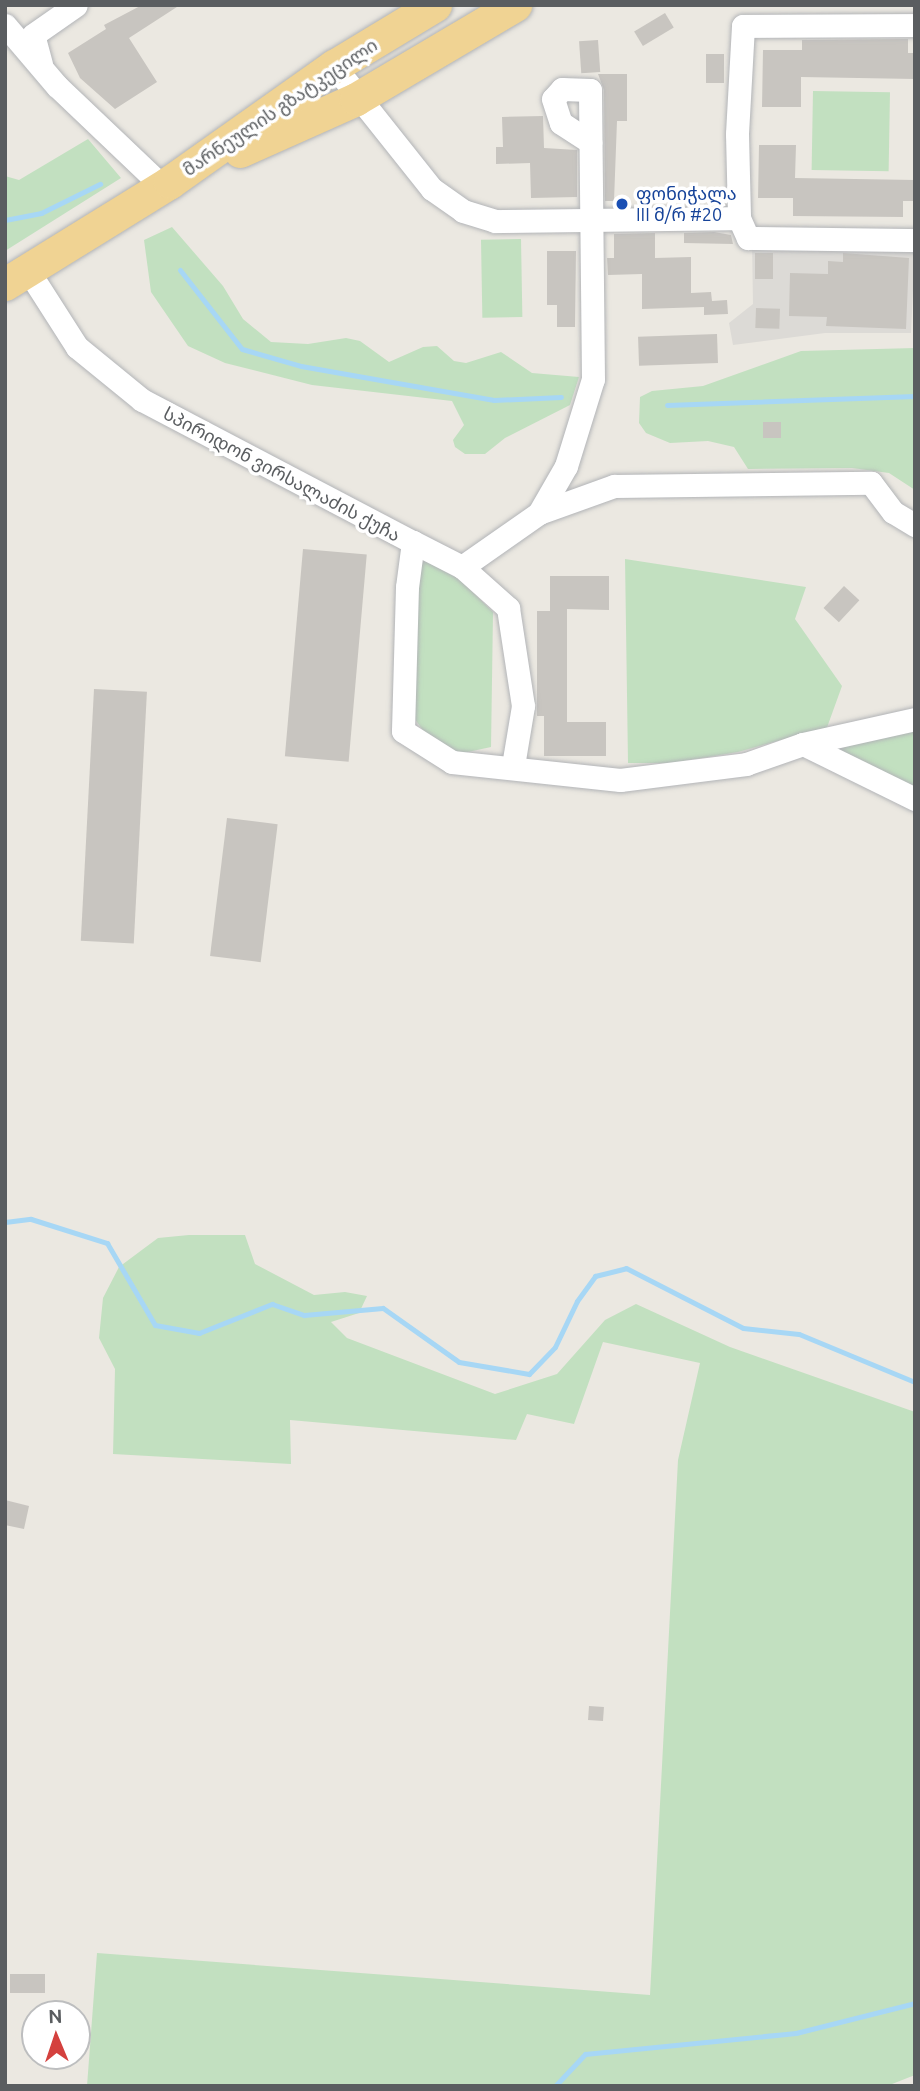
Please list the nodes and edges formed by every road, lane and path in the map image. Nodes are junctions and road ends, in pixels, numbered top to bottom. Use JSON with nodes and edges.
{"nodes":[{"id":1,"x":76,"y":5,"type":"edge"},
{"id":2,"x":435,"y":5,"type":"edge"},
{"id":3,"x":515,"y":5,"type":"edge"},
{"id":4,"x":871,"y":15,"type":"edge"},
{"id":5,"x":5,"y":25,"type":"edge"},
{"id":6,"x":915,"y":25,"type":"edge"},
{"id":7,"x":334,"y":66,"type":"junction"},
{"id":8,"x":44,"y":70,"type":"junction"},
{"id":9,"x":356,"y":99,"type":"junction"},
{"id":10,"x":590,"y":142,"type":"dead end"},
{"id":11,"x":167,"y":184,"type":"junction"},
{"id":12,"x":591,"y":218,"type":"junction"},
{"id":13,"x":739,"y":218,"type":"junction"},
{"id":14,"x":915,"y":240,"type":"edge"},
{"id":15,"x":17,"y":278,"type":"edge"},
{"id":16,"x":539,"y":513,"type":"junction"},
{"id":17,"x":915,"y":525,"type":"edge"},
{"id":18,"x":413,"y":542,"type":"junction"},
{"id":19,"x":462,"y":567,"type":"junction"},
{"id":20,"x":915,"y":719,"type":"edge"},
{"id":21,"x":803,"y":744,"type":"junction"},
{"id":22,"x":513,"y":766,"type":"junction"},
{"id":23,"x":915,"y":799,"type":"edge"}],
"edges":[{"from":1,"to":8,"type":"street"},
{"from":2,"to":7,"type":"highway","name":"მარნეულის გზატკეცილი"},
{"from":3,"to":9,"type":"highway","name":"მარნეულის გზატკეცილი"},
{"from":4,"to":6,"type":"street"},
{"from":4,"to":13,"type":"street"},
{"from":5,"to":8,"type":"street"},
{"from":7,"to":9,"type":"street"},
{"from":7,"to":11,"type":"highway","name":"მარნეულის გზატკეცილი"},
{"from":8,"to":11,"type":"street"},
{"from":9,"to":11,"type":"highway","name":"მარნეულის გზატკეცილი"},
{"from":9,"to":12,"type":"street"},
{"from":10,"to":12,"type":"street"},
{"from":11,"to":15,"type":"highway"},
{"from":12,"to":13,"type":"street"},
{"from":12,"to":16,"type":"street"},
{"from":13,"to":14,"type":"street"},
{"from":15,"to":18,"type":"street","name":"სპირიდონ ვირსალაძის ქუჩა"},
{"from":16,"to":17,"type":"street"},
{"from":16,"to":19,"type":"street"},
{"from":18,"to":19,"type":"street"},
{"from":18,"to":22,"type":"street","name":"სპირიდონ ვირსალაძის ქუჩა"},
{"from":19,"to":22,"type":"street"},
{"from":20,"to":21,"type":"street","name":"სპირიდონ ვირსალაძის ქუჩა"},
{"from":21,"to":22,"type":"street","name":"სპირიდონ ვირსალაძის ქუჩა"},
{"from":21,"to":23,"type":"street"}]}
